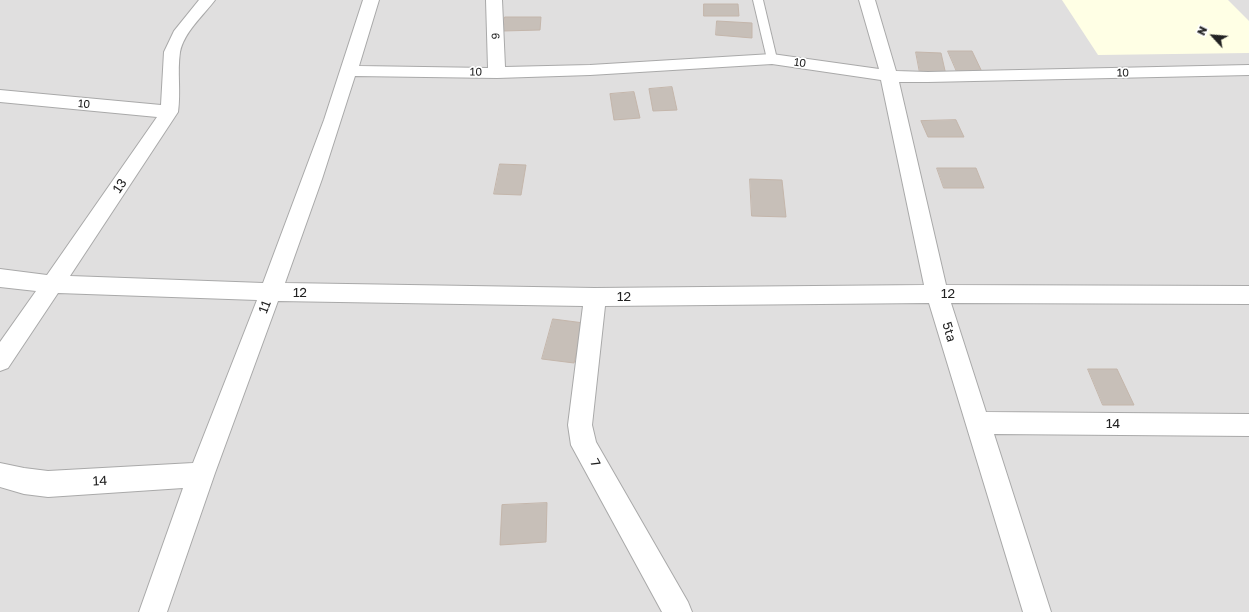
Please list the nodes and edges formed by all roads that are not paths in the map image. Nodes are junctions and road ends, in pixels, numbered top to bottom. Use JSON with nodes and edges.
{"nodes":[{"id":1,"x":207,"y":0,"type":"edge"},
{"id":2,"x":371,"y":0,"type":"edge"},
{"id":3,"x":494,"y":0,"type":"edge"},
{"id":4,"x":758,"y":0,"type":"edge"},
{"id":5,"x":867,"y":0,"type":"edge"},
{"id":6,"x":772,"y":59,"type":"junction"},
{"id":7,"x":1249,"y":70,"type":"edge"},
{"id":8,"x":350,"y":71,"type":"junction"},
{"id":9,"x":497,"y":73,"type":"junction"},
{"id":10,"x":889,"y":76,"type":"junction"},
{"id":11,"x":0,"y":96,"type":"edge"},
{"id":12,"x":169,"y":112,"type":"junction"},
{"id":13,"x":0,"y":278,"type":"edge"},
{"id":14,"x":54,"y":284,"type":"junction"},
{"id":15,"x":271,"y":292,"type":"junction"},
{"id":16,"x":937,"y":294,"type":"junction"},
{"id":17,"x":1249,"y":295,"type":"edge"},
{"id":18,"x":595,"y":297,"type":"junction"},
{"id":19,"x":0,"y":361,"type":"edge"},
{"id":20,"x":977,"y":423,"type":"junction"},
{"id":21,"x":1249,"y":425,"type":"edge"},
{"id":22,"x":0,"y":475,"type":"edge"},
{"id":23,"x":201,"y":475,"type":"junction"},
{"id":24,"x":153,"y":612,"type":"edge"},
{"id":25,"x":678,"y":612,"type":"edge"},
{"id":26,"x":1037,"y":612,"type":"edge"}],
"edges":[{"from":1,"to":12,"type":"street","name":"13"},
{"from":2,"to":8,"type":"street","name":"11"},
{"from":3,"to":9,"type":"street","name":"9"},
{"from":4,"to":6,"type":"lane"},
{"from":5,"to":10,"type":"street","name":"5ta"},
{"from":6,"to":9,"type":"street","name":"10"},
{"from":6,"to":10,"type":"street","name":"10"},
{"from":7,"to":10,"type":"street","name":"10"},
{"from":8,"to":9,"type":"street","name":"10"},
{"from":8,"to":15,"type":"street","name":"11"},
{"from":10,"to":16,"type":"street","name":"5ta"},
{"from":11,"to":12,"type":"street","name":"10"},
{"from":12,"to":14,"type":"street","name":"13"},
{"from":13,"to":14,"type":"street","name":"12"},
{"from":14,"to":15,"type":"street","name":"12"},
{"from":14,"to":19,"type":"street","name":"13"},
{"from":15,"to":18,"type":"street","name":"12"},
{"from":15,"to":23,"type":"street","name":"11"},
{"from":16,"to":17,"type":"street","name":"12"},
{"from":16,"to":18,"type":"street","name":"12"},
{"from":16,"to":20,"type":"street","name":"5ta"},
{"from":18,"to":25,"type":"street","name":"7"},
{"from":20,"to":21,"type":"street","name":"14"},
{"from":20,"to":26,"type":"street","name":"5ta"},
{"from":22,"to":23,"type":"street","name":"14"},
{"from":23,"to":24,"type":"street","name":"11"}]}
